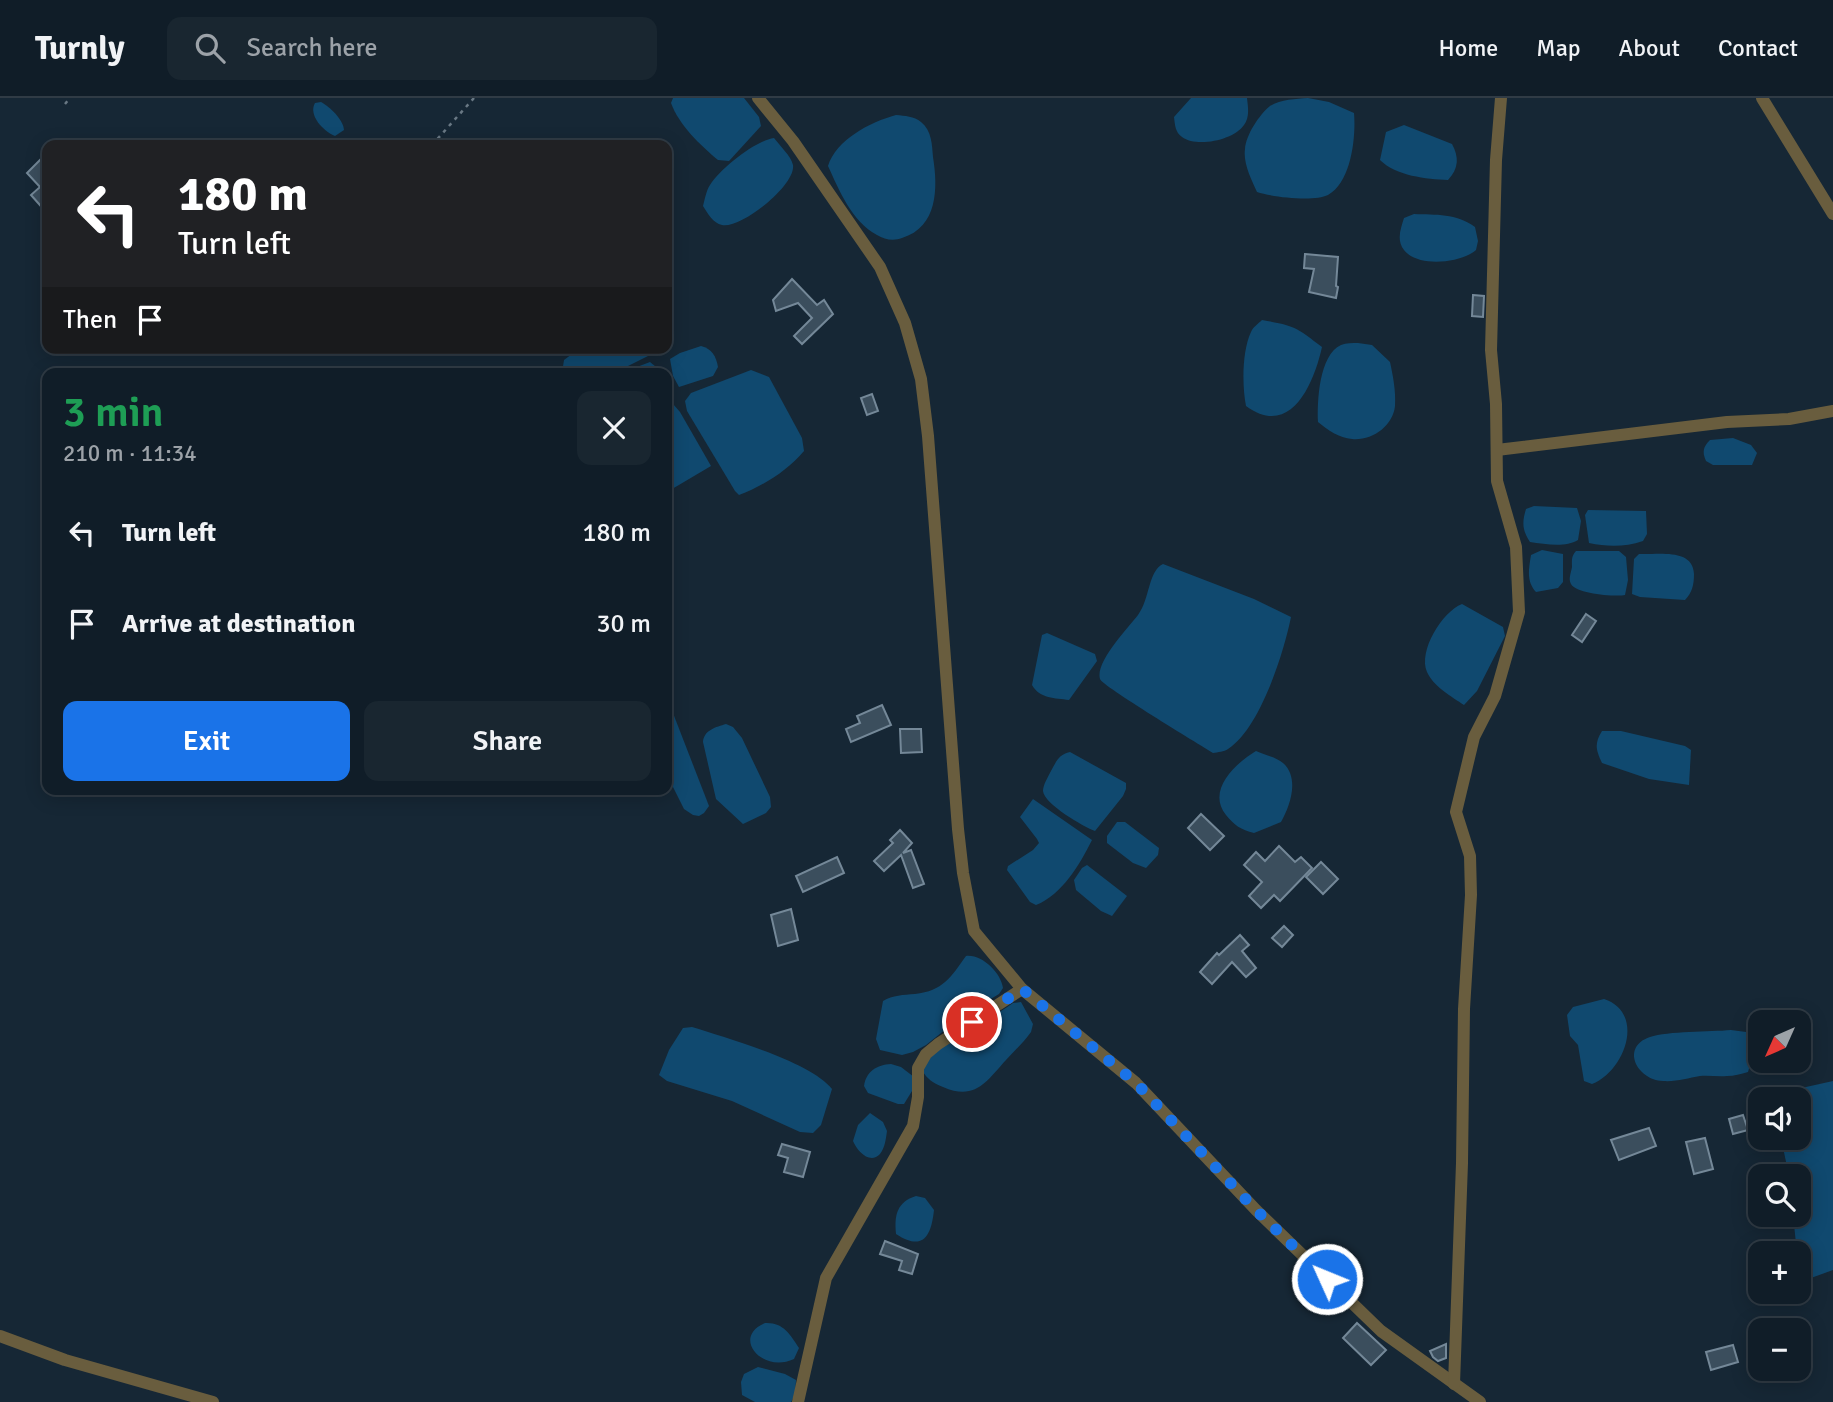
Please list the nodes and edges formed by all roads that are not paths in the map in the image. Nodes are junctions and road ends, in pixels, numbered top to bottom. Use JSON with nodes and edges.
{"nodes":[{"id":1,"x":758,"y":98,"type":"edge"},
{"id":2,"x":1501,"y":98,"type":"edge"},
{"id":3,"x":1762,"y":98,"type":"edge"},
{"id":4,"x":1833,"y":214,"type":"edge"},
{"id":5,"x":1833,"y":411,"type":"edge"},
{"id":6,"x":1497,"y":450,"type":"junction"},
{"id":7,"x":1022,"y":989,"type":"junction"},
{"id":8,"x":0,"y":1336,"type":"edge"},
{"id":9,"x":1454,"y":1384,"type":"junction"},
{"id":10,"x":213,"y":1402,"type":"edge"},
{"id":11,"x":798,"y":1402,"type":"edge"},
{"id":12,"x":1480,"y":1402,"type":"edge"}],
"edges":[{"from":1,"to":7,"type":"street"},
{"from":2,"to":6,"type":"street"},
{"from":3,"to":4,"type":"street"},
{"from":5,"to":6,"type":"street"},
{"from":6,"to":9,"type":"street"},
{"from":7,"to":9,"type":"street"},
{"from":7,"to":11,"type":"street"},
{"from":8,"to":10,"type":"street"},
{"from":9,"to":12,"type":"street"}]}
